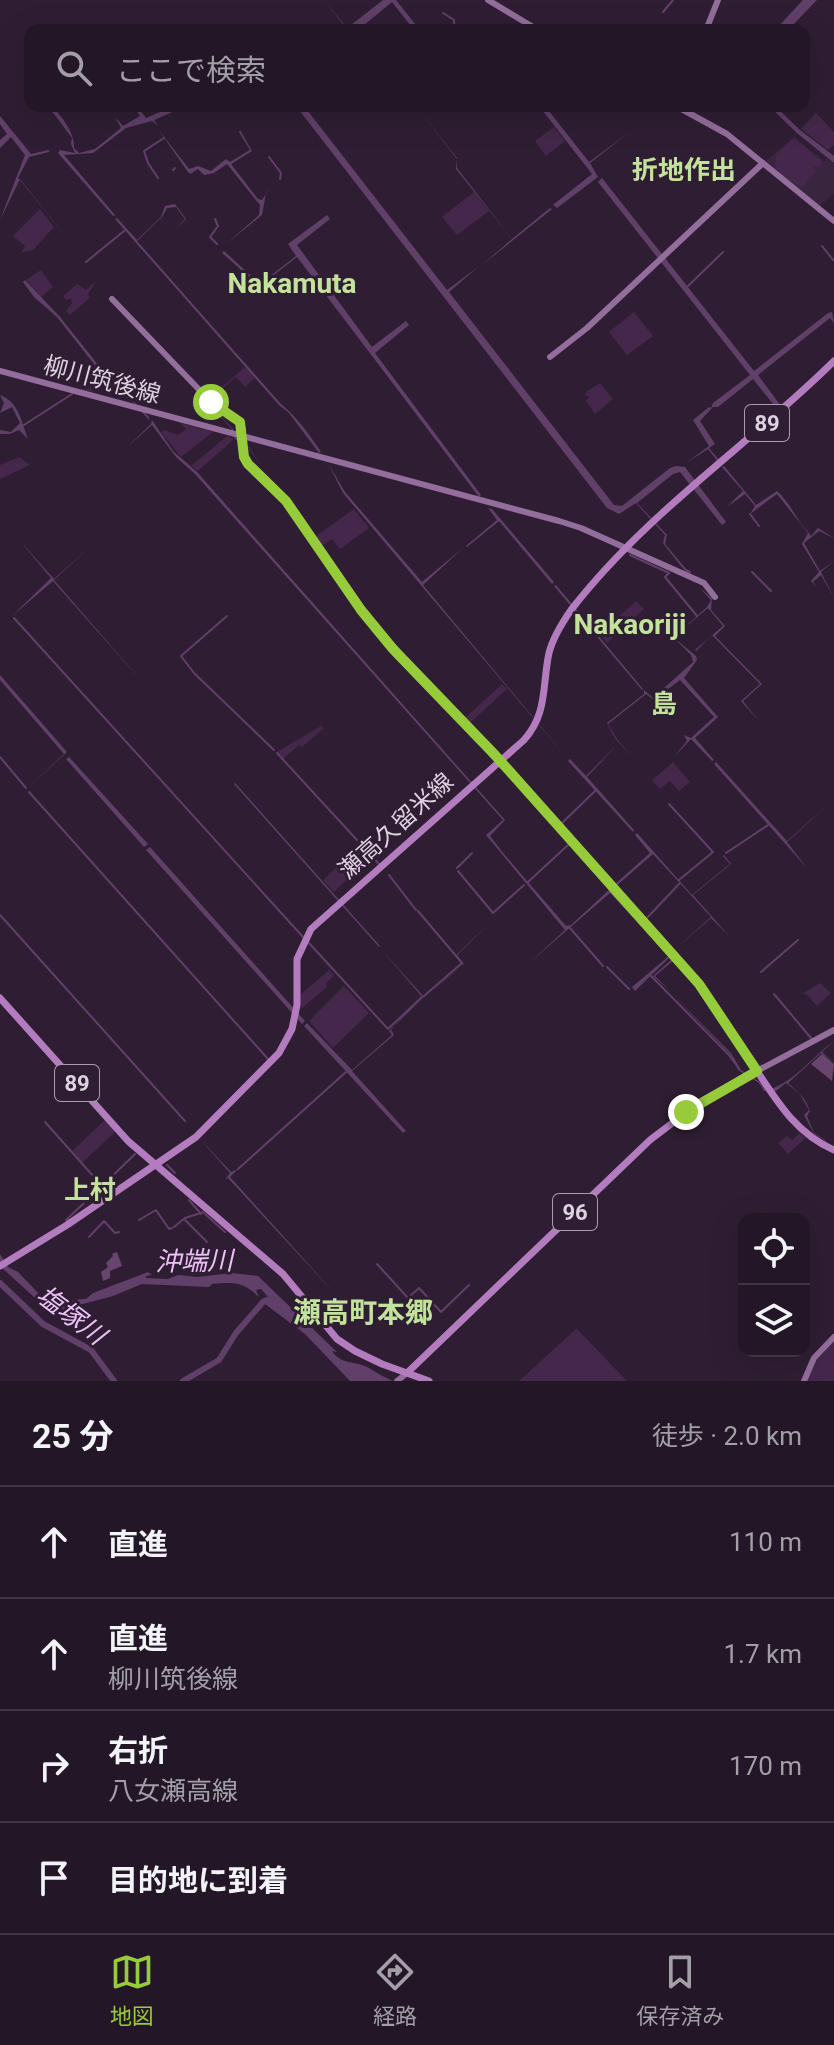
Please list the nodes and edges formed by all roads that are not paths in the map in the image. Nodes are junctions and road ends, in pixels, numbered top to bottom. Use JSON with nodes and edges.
{"nodes":[{"id":1,"x":488,"y":0,"type":"edge"},
{"id":2,"x":718,"y":0,"type":"edge"},
{"id":3,"x":528,"y":24,"type":"edge"},
{"id":4,"x":708,"y":24,"type":"edge"},
{"id":5,"x":693,"y":112,"type":"edge"},
{"id":6,"x":763,"y":163,"type":"junction"},
{"id":7,"x":834,"y":221,"type":"edge"},
{"id":8,"x":112,"y":299,"type":"dead end"},
{"id":9,"x":550,"y":357,"type":"dead end"},
{"id":10,"x":834,"y":361,"type":"edge"},
{"id":11,"x":0,"y":371,"type":"edge"},
{"id":12,"x":243,"y":436,"type":"junction"},
{"id":13,"x":624,"y":548,"type":"junction"},
{"id":14,"x":715,"y":597,"type":"dead end"},
{"id":15,"x":498,"y":763,"type":"junction"},
{"id":16,"x":0,"y":998,"type":"edge"},
{"id":17,"x":834,"y":1030,"type":"edge"},
{"id":18,"x":757,"y":1071,"type":"junction"},
{"id":19,"x":834,"y":1150,"type":"edge"},
{"id":20,"x":156,"y":1164,"type":"junction"},
{"id":21,"x":0,"y":1266,"type":"edge"},
{"id":22,"x":834,"y":1337,"type":"edge"},
{"id":23,"x":402,"y":1378,"type":"edge"},
{"id":24,"x":429,"y":1381,"type":"edge"},
{"id":25,"x":804,"y":1381,"type":"edge"}],
"edges":[{"from":1,"to":3,"type":"main road"},
{"from":2,"to":4,"type":"main road"},
{"from":5,"to":6,"type":"main road"},
{"from":6,"to":7,"type":"main road"},
{"from":6,"to":9,"type":"main road"},
{"from":8,"to":12,"type":"main road"},
{"from":10,"to":13,"type":"main road","name":"瀬高久留米線","number":"89"},
{"from":11,"to":12,"type":"main road","name":"柳川筑後線"},
{"from":12,"to":13,"type":"main road","name":"柳川筑後線"},
{"from":12,"to":15,"type":"main road"},
{"from":13,"to":14,"type":"main road","name":"柳川筑後線"},
{"from":13,"to":15,"type":"main road","name":"瀬高久留米線","number":"89"},
{"from":15,"to":18,"type":"main road"},
{"from":15,"to":20,"type":"main road","name":"瀬高久留米線","number":"89"},
{"from":16,"to":20,"type":"main road","number":"89"},
{"from":17,"to":18,"type":"main road"},
{"from":18,"to":19,"type":"main road"},
{"from":18,"to":23,"type":"main road","number":"96"},
{"from":20,"to":21,"type":"main road","name":"瀬高久留米線"},
{"from":20,"to":23,"type":"main road","number":"89"},
{"from":22,"to":25,"type":"main road"},
{"from":23,"to":24,"type":"main road"}]}
